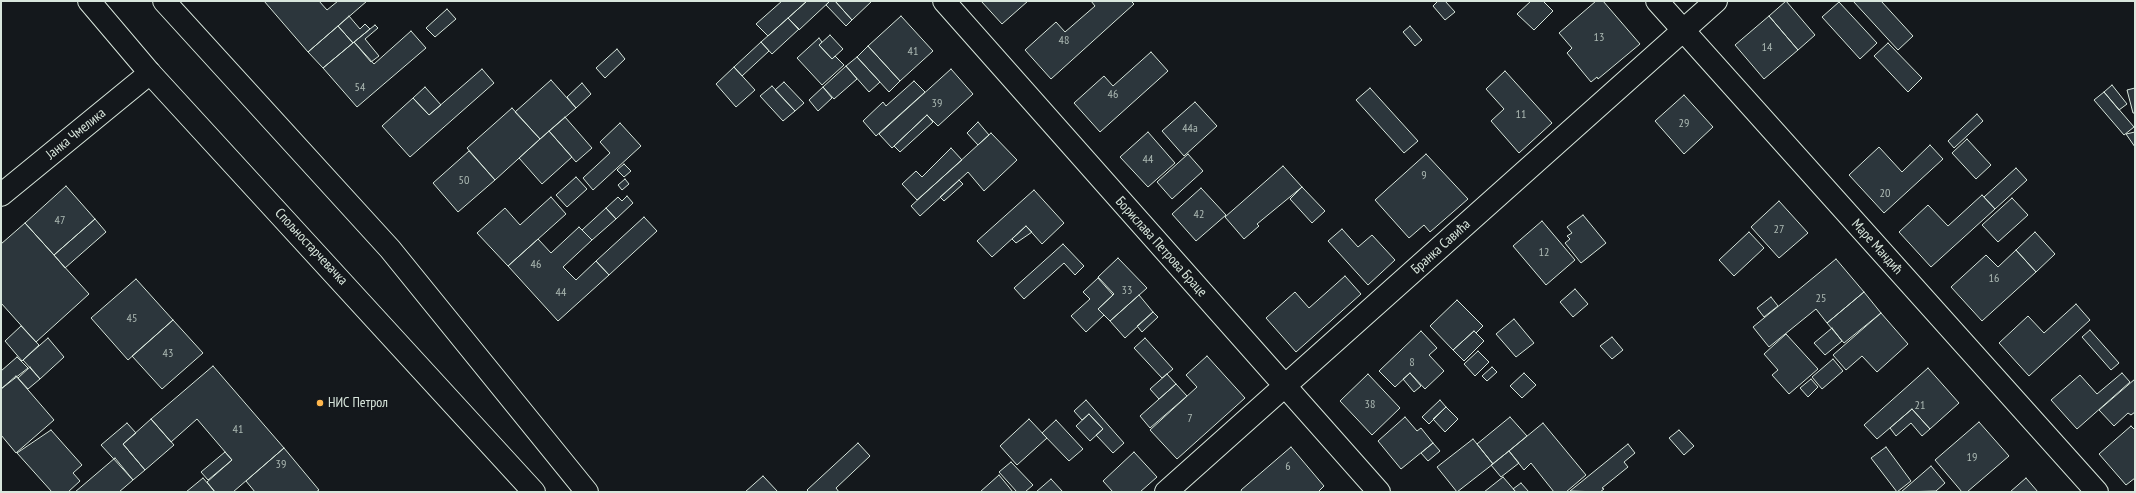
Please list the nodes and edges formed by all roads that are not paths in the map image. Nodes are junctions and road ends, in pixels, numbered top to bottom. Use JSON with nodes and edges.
{"nodes":[{"id":1,"x":89,"y":1,"type":"edge"},
{"id":2,"x":164,"y":1,"type":"edge"},
{"id":3,"x":944,"y":1,"type":"edge"},
{"id":4,"x":1657,"y":1,"type":"edge"},
{"id":5,"x":1716,"y":1,"type":"edge"},
{"id":6,"x":1683,"y":30,"type":"junction"},
{"id":7,"x":150,"y":73,"type":"junction"},
{"id":8,"x":1,"y":195,"type":"edge"},
{"id":9,"x":1286,"y":387,"type":"junction"},
{"id":10,"x":534,"y":492,"type":"edge"},
{"id":11,"x":587,"y":492,"type":"edge"},
{"id":12,"x":1166,"y":492,"type":"edge"},
{"id":13,"x":1379,"y":492,"type":"edge"},
{"id":14,"x":2097,"y":492,"type":"edge"}],
"edges":[{"from":1,"to":7,"type":"street","name":"Спољностарчевачка"},
{"from":2,"to":11,"type":"street"},
{"from":3,"to":9,"type":"street","name":"Борислава Петрова Браце"},
{"from":4,"to":6,"type":"street","name":"Маре Мандић"},
{"from":5,"to":6,"type":"street","name":"Бранка Савића"},
{"from":6,"to":9,"type":"street","name":"Бранка Савића"},
{"from":6,"to":14,"type":"street","name":"Маре Мандић"},
{"from":7,"to":8,"type":"street","name":"Јанка Чмелика"},
{"from":7,"to":10,"type":"street","name":"Спољностарчевачка"},
{"from":9,"to":12,"type":"street","name":"Бранка Савића"},
{"from":9,"to":13,"type":"street","name":"Борислава Петрова Браце"}]}
